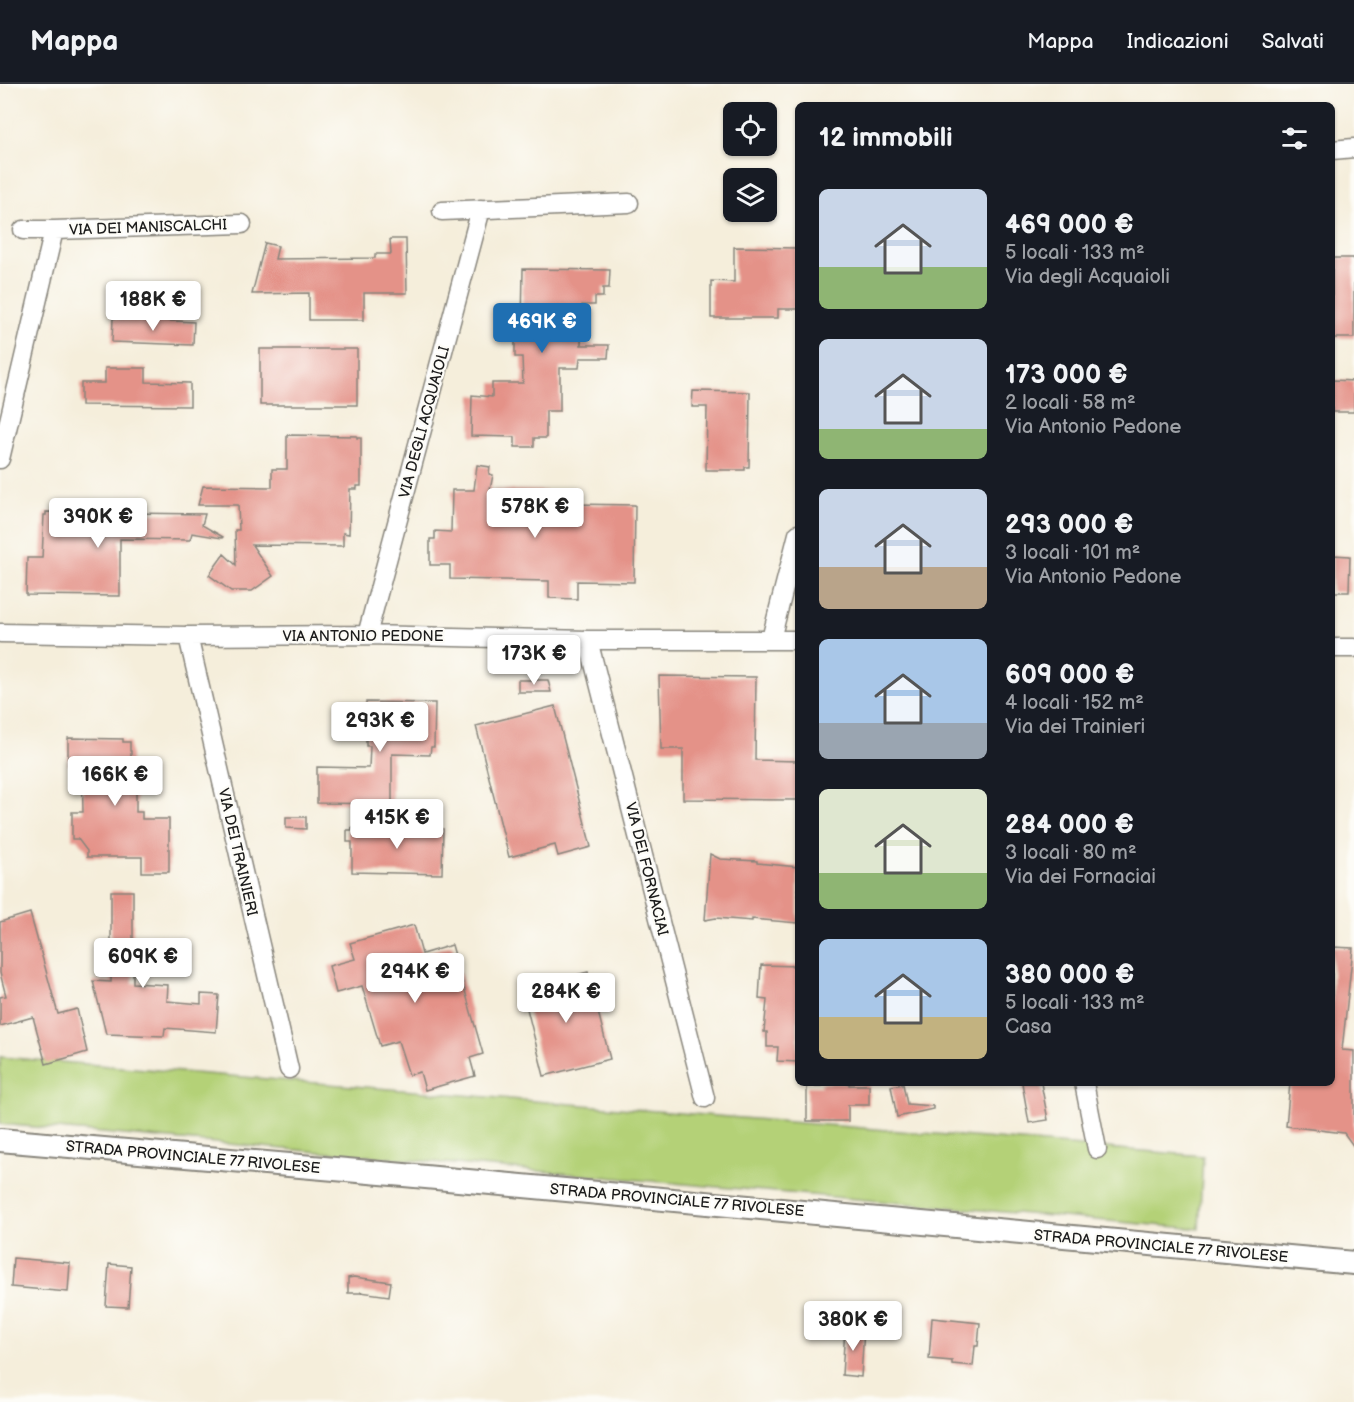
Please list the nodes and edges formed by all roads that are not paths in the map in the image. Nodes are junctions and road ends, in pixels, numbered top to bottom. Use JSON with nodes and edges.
{"nodes":[{"id":1,"x":1354,"y":148,"type":"edge"},
{"id":2,"x":1335,"y":150,"type":"edge"},
{"id":3,"x":629,"y":203,"type":"dead end"},
{"id":4,"x":481,"y":209,"type":"junction"},
{"id":5,"x":442,"y":211,"type":"dead end"},
{"id":6,"x":242,"y":224,"type":"dead end"},
{"id":7,"x":23,"y":230,"type":"dead end"},
{"id":8,"x":54,"y":230,"type":"junction"},
{"id":9,"x":0,"y":459,"type":"edge"},
{"id":10,"x":795,"y":546,"type":"edge"},
{"id":11,"x":0,"y":633,"type":"edge"},
{"id":12,"x":367,"y":635,"type":"junction"},
{"id":13,"x":188,"y":636,"type":"junction"},
{"id":14,"x":771,"y":639,"type":"junction"},
{"id":15,"x":588,"y":640,"type":"junction"},
{"id":16,"x":795,"y":640,"type":"edge"},
{"id":17,"x":289,"y":1069,"type":"dead end"},
{"id":18,"x":1085,"y":1086,"type":"edge"},
{"id":19,"x":705,"y":1098,"type":"dead end"},
{"id":20,"x":0,"y":1140,"type":"edge"},
{"id":21,"x":1097,"y":1149,"type":"dead end"},
{"id":22,"x":1354,"y":1263,"type":"edge"}],
"edges":[{"from":1,"to":2,"type":"street"},
{"from":3,"to":4,"type":"street"},
{"from":4,"to":5,"type":"street"},
{"from":4,"to":12,"type":"street","name":"VIA DEGLI ACQUAIOLI"},
{"from":6,"to":8,"type":"street","name":"VIA DEI MANISCALCHI"},
{"from":7,"to":8,"type":"street","name":"VIA DEI MANISCALCHI"},
{"from":8,"to":9,"type":"street","name":"VIA DEI MANISCALCHI"},
{"from":10,"to":14,"type":"street"},
{"from":11,"to":13,"type":"street","name":"VIA ANTONIO PEDONE"},
{"from":12,"to":13,"type":"street","name":"VIA ANTONIO PEDONE"},
{"from":12,"to":15,"type":"street","name":"VIA ANTONIO PEDONE"},
{"from":13,"to":17,"type":"street","name":"VIA DEI TRAINIERI"},
{"from":14,"to":15,"type":"street","name":"VIA ANTONIO PEDONE"},
{"from":14,"to":16,"type":"street","name":"VIA ANTONIO PEDONE"},
{"from":15,"to":19,"type":"street","name":"VIA DEI FORNACIAI"},
{"from":18,"to":21,"type":"street"},
{"from":20,"to":22,"type":"main road","name":"STRADA PROVINCIALE 77 RIVOLESE"}]}
